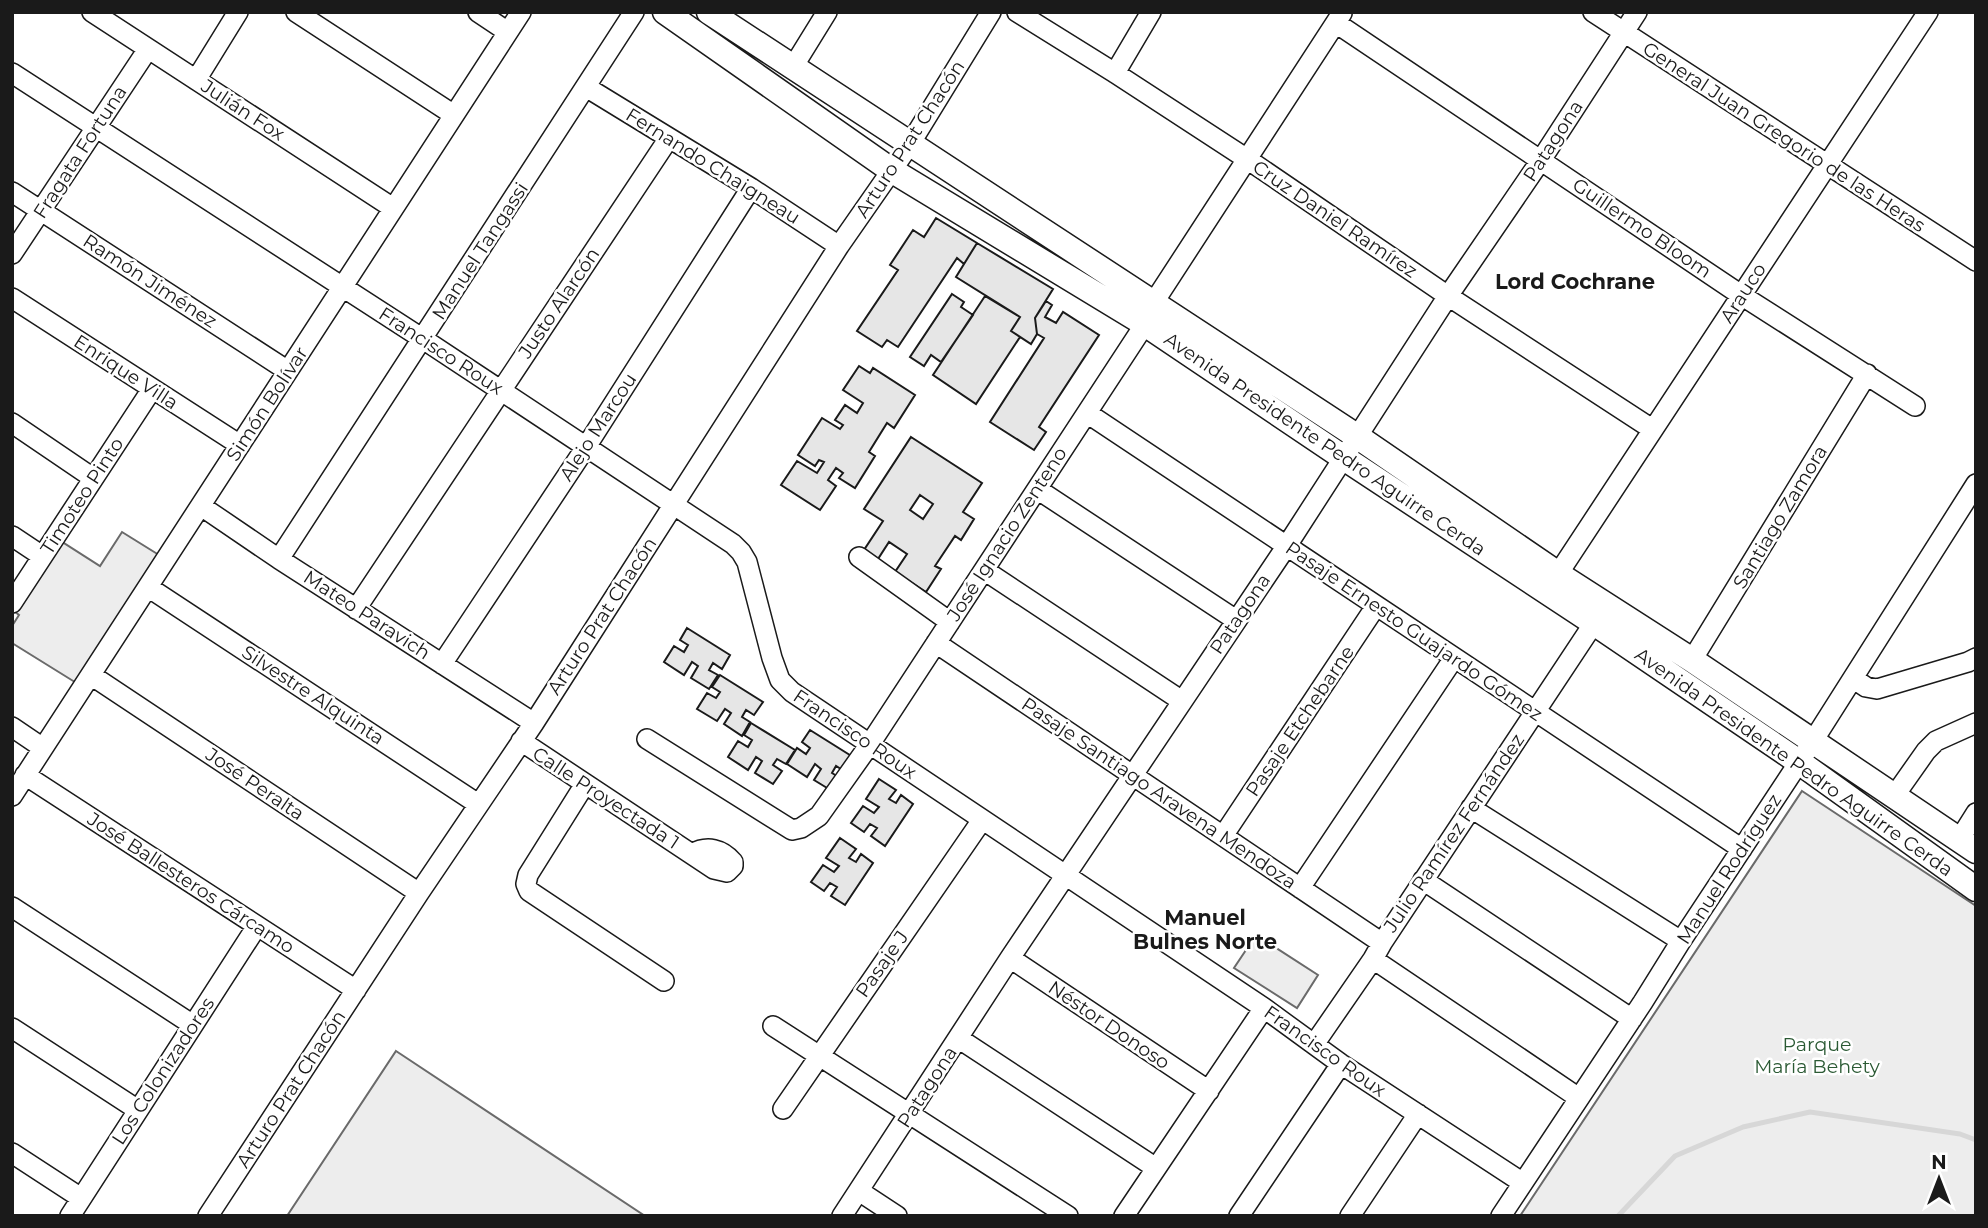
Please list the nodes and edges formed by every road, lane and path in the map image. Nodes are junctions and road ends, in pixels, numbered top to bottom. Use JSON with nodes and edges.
{"nodes":[{"id":1,"x":92,"y":12,"type":"edge"},
{"id":2,"x":238,"y":12,"type":"edge"},
{"id":3,"x":296,"y":12,"type":"edge"},
{"id":4,"x":478,"y":12,"type":"edge"},
{"id":5,"x":521,"y":12,"type":"edge"},
{"id":6,"x":634,"y":12,"type":"edge"},
{"id":7,"x":665,"y":12,"type":"edge"},
{"id":8,"x":709,"y":12,"type":"edge"},
{"id":9,"x":827,"y":12,"type":"edge"},
{"id":10,"x":991,"y":12,"type":"edge"},
{"id":11,"x":1017,"y":12,"type":"edge"},
{"id":12,"x":1150,"y":12,"type":"edge"},
{"id":13,"x":1593,"y":12,"type":"edge"},
{"id":14,"x":1637,"y":12,"type":"edge"},
{"id":15,"x":1928,"y":12,"type":"edge"},
{"id":16,"x":1339,"y":18,"type":"edge"},
{"id":17,"x":508,"y":32,"type":"junction"},
{"id":18,"x":1624,"y":33,"type":"junction"},
{"id":19,"x":148,"y":49,"type":"junction"},
{"id":20,"x":793,"y":67,"type":"junction"},
{"id":21,"x":12,"y":73,"type":"edge"},
{"id":22,"x":1115,"y":73,"type":"junction"},
{"id":23,"x":196,"y":80,"type":"junction"},
{"id":24,"x":586,"y":87,"type":"junction"},
{"id":25,"x":454,"y":115,"type":"junction"},
{"id":26,"x":97,"y":128,"type":"junction"},
{"id":27,"x":669,"y":138,"type":"junction"},
{"id":28,"x":910,"y":144,"type":"junction"},
{"id":29,"x":1247,"y":159,"type":"junction"},
{"id":30,"x":1541,"y":160,"type":"junction"},
{"id":31,"x":1827,"y":165,"type":"junction"},
{"id":32,"x":891,"y":170,"type":"junction"},
{"id":33,"x":751,"y":188,"type":"junction"},
{"id":34,"x":12,"y":192,"type":"edge"},
{"id":35,"x":393,"y":208,"type":"junction"},
{"id":36,"x":41,"y":211,"type":"junction"},
{"id":37,"x":839,"y":246,"type":"junction"},
{"id":38,"x":12,"y":254,"type":"edge"},
{"id":39,"x":1974,"y":256,"type":"edge"},
{"id":40,"x":342,"y":288,"type":"junction"},
{"id":41,"x":1741,"y":295,"type":"junction"},
{"id":42,"x":1448,"y":296,"type":"junction"},
{"id":43,"x":12,"y":298,"type":"edge"},
{"id":44,"x":1150,"y":313,"type":"junction"},
{"id":45,"x":423,"y":339,"type":"junction"},
{"id":46,"x":288,"y":371,"type":"junction"},
{"id":47,"x":1867,"y":374,"type":"junction"},
{"id":48,"x":152,"y":389,"type":"junction"},
{"id":49,"x":501,"y":390,"type":"junction"},
{"id":50,"x":1915,"y":406,"type":"dead end"},
{"id":51,"x":1087,"y":413,"type":"junction"},
{"id":52,"x":12,"y":423,"type":"edge"},
{"id":53,"x":1652,"y":429,"type":"junction"},
{"id":54,"x":1359,"y":437,"type":"junction"},
{"id":55,"x":240,"y":445,"type":"junction"},
{"id":56,"x":586,"y":447,"type":"junction"},
{"id":57,"x":1344,"y":458,"type":"junction"},
{"id":58,"x":93,"y":478,"type":"junction"},
{"id":59,"x":1976,"y":484,"type":"edge"},
{"id":60,"x":1037,"y":489,"type":"junction"},
{"id":61,"x":674,"y":505,"type":"junction"},
{"id":62,"x":201,"y":506,"type":"junction"},
{"id":63,"x":12,"y":536,"type":"edge"},
{"id":64,"x":1286,"y":547,"type":"junction"},
{"id":65,"x":42,"y":556,"type":"junction"},
{"id":66,"x":859,"y":557,"type":"dead end"},
{"id":67,"x":279,"y":559,"type":"junction"},
{"id":68,"x":984,"y":570,"type":"junction"},
{"id":69,"x":1558,"y":574,"type":"junction"},
{"id":70,"x":148,"y":587,"type":"junction"},
{"id":71,"x":12,"y":603,"type":"edge"},
{"id":72,"x":1376,"y":606,"type":"junction"},
{"id":73,"x":356,"y":609,"type":"junction"},
{"id":74,"x":1236,"y":620,"type":"junction"},
{"id":75,"x":950,"y":622,"type":"junction"},
{"id":76,"x":1594,"y":623,"type":"junction"},
{"id":77,"x":936,"y":643,"type":"junction"},
{"id":78,"x":1454,"y":658,"type":"junction"},
{"id":79,"x":1976,"y":658,"type":"edge"},
{"id":80,"x":1692,"y":660,"type":"junction"},
{"id":81,"x":442,"y":664,"type":"junction"},
{"id":82,"x":90,"y":675,"type":"junction"},
{"id":83,"x":1854,"y":679,"type":"junction"},
{"id":84,"x":1182,"y":701,"type":"junction"},
{"id":85,"x":1535,"y":712,"type":"junction"},
{"id":86,"x":534,"y":723,"type":"junction"},
{"id":87,"x":1976,"y":723,"type":"edge"},
{"id":88,"x":12,"y":727,"type":"edge"},
{"id":89,"x":647,"y":739,"type":"dead end"},
{"id":90,"x":521,"y":741,"type":"junction"},
{"id":91,"x":1814,"y":741,"type":"junction"},
{"id":92,"x":870,"y":744,"type":"junction"},
{"id":93,"x":43,"y":748,"type":"junction"},
{"id":94,"x":1799,"y":762,"type":"junction"},
{"id":95,"x":25,"y":775,"type":"junction"},
{"id":96,"x":1133,"y":776,"type":"junction"},
{"id":97,"x":585,"y":784,"type":"junction"},
{"id":98,"x":12,"y":796,"type":"edge"},
{"id":99,"x":1895,"y":796,"type":"junction"},
{"id":100,"x":478,"y":804,"type":"junction"},
{"id":101,"x":1471,"y":807,"type":"junction"},
{"id":102,"x":1976,"y":813,"type":"edge"},
{"id":103,"x":982,"y":820,"type":"junction"},
{"id":104,"x":1223,"y":836,"type":"junction"},
{"id":105,"x":1967,"y":845,"type":"edge"},
{"id":106,"x":1742,"y":849,"type":"junction"},
{"id":107,"x":692,"y":854,"type":"dead end"},
{"id":108,"x":1066,"y":876,"type":"junction"},
{"id":109,"x":1423,"y":880,"type":"junction"},
{"id":110,"x":1300,"y":888,"type":"junction"},
{"id":111,"x":1976,"y":889,"type":"edge"},
{"id":112,"x":419,"y":893,"type":"junction"},
{"id":113,"x":12,"y":907,"type":"edge"},
{"id":114,"x":257,"y":926,"type":"junction"},
{"id":115,"x":1681,"y":941,"type":"junction"},
{"id":116,"x":1377,"y":951,"type":"junction"},
{"id":117,"x":1010,"y":958,"type":"junction"},
{"id":118,"x":664,"y":981,"type":"dead end"},
{"id":119,"x":356,"y":990,"type":"junction"},
{"id":120,"x":1264,"y":1008,"type":"junction"},
{"id":121,"x":1632,"y":1019,"type":"junction"},
{"id":122,"x":193,"y":1025,"type":"junction"},
{"id":123,"x":774,"y":1026,"type":"dead end"},
{"id":124,"x":12,"y":1028,"type":"edge"},
{"id":125,"x":958,"y":1038,"type":"junction"},
{"id":126,"x":1315,"y":1043,"type":"junction"},
{"id":127,"x":819,"y":1055,"type":"junction"},
{"id":128,"x":1341,"y":1064,"type":"junction"},
{"id":129,"x":1209,"y":1091,"type":"junction"},
{"id":130,"x":1578,"y":1098,"type":"junction"},
{"id":131,"x":783,"y":1109,"type":"dead end"},
{"id":132,"x":138,"y":1110,"type":"junction"},
{"id":133,"x":910,"y":1114,"type":"junction"},
{"id":134,"x":1418,"y":1114,"type":"junction"},
{"id":135,"x":12,"y":1153,"type":"edge"},
{"id":136,"x":1157,"y":1168,"type":"junction"},
{"id":137,"x":1523,"y":1183,"type":"junction"},
{"id":138,"x":859,"y":1191,"type":"junction"},
{"id":139,"x":76,"y":1210,"type":"edge"},
{"id":140,"x":208,"y":1216,"type":"edge"},
{"id":141,"x":842,"y":1216,"type":"edge"},
{"id":142,"x":897,"y":1216,"type":"edge"},
{"id":143,"x":1068,"y":1216,"type":"edge"},
{"id":144,"x":1125,"y":1216,"type":"edge"},
{"id":145,"x":1239,"y":1216,"type":"edge"},
{"id":146,"x":1350,"y":1216,"type":"edge"},
{"id":147,"x":1501,"y":1216,"type":"edge"}],
"edges":[{"from":1,"to":19,"type":"street","name":"Julián Fox"},
{"from":2,"to":23,"type":"street"},
{"from":3,"to":25,"type":"street"},
{"from":4,"to":17,"type":"street"},
{"from":5,"to":17,"type":"street","name":"Simón Bolívar"},
{"from":6,"to":24,"type":"street","name":"Manuel Tangassi"},
{"from":7,"to":32,"type":"main road","name":"Avenida Presidente Pedro Aguirre Cerda"},
{"from":8,"to":20,"type":"main road","name":"Avenida Presidente Pedro Aguirre Cerda"},
{"from":9,"to":20,"type":"street"},
{"from":10,"to":28,"type":"street","name":"Arturo Prat Chacón"},
{"from":11,"to":22,"type":"street","name":"Cruz Daniel Ramírez"},
{"from":12,"to":22,"type":"street"},
{"from":13,"to":18,"type":"street","name":"General Juan Gregorio de las Heras"},
{"from":14,"to":18,"type":"street","name":"Patagona"},
{"from":15,"to":31,"type":"street","name":"Arauco"},
{"from":16,"to":29,"type":"street","name":"José Ignacio Zenteno"},
{"from":16,"to":30,"type":"street","name":"Guillermo Bloom"},
{"from":17,"to":25,"type":"street","name":"Simón Bolívar"},
{"from":18,"to":30,"type":"street","name":"Patagona"},
{"from":18,"to":31,"type":"street","name":"General Juan Gregorio de las Heras"},
{"from":19,"to":23,"type":"street","name":"Julián Fox"},
{"from":19,"to":26,"type":"street","name":"Fragata Fortuna"},
{"from":20,"to":28,"type":"main road","name":"Avenida Presidente Pedro Aguirre Cerda"},
{"from":21,"to":26,"type":"street","name":"Francisco Roux"},
{"from":22,"to":29,"type":"street","name":"Cruz Daniel Ramírez"},
{"from":23,"to":35,"type":"street","name":"Julián Fox"},
{"from":24,"to":27,"type":"street","name":"Fernando Chaigneau"},
{"from":24,"to":45,"type":"street","name":"Manuel Tangassi"},
{"from":25,"to":35,"type":"street","name":"Simón Bolívar"},
{"from":26,"to":36,"type":"street","name":"Fragata Fortuna"},
{"from":26,"to":40,"type":"street","name":"Francisco Roux"},
{"from":27,"to":33,"type":"street","name":"Fernando Chaigneau"},
{"from":27,"to":49,"type":"street","name":"Justo Alarcón"},
{"from":28,"to":32,"type":"street","name":"Arturo Prat Chacón"},
{"from":28,"to":44,"type":"main road","name":"Avenida Presidente Pedro Aguirre Cerda"},
{"from":29,"to":42,"type":"street","name":"Cruz Daniel Ramírez"},
{"from":29,"to":44,"type":"street","name":"José Ignacio Zenteno"},
{"from":30,"to":41,"type":"street","name":"Guillermo Bloom"},
{"from":30,"to":42,"type":"street","name":"Patagona"},
{"from":31,"to":39,"type":"street","name":"General Juan Gregorio de las Heras"},
{"from":31,"to":41,"type":"street","name":"Arauco"},
{"from":32,"to":37,"type":"street","name":"Arturo Prat Chacón"},
{"from":32,"to":44,"type":"main road","name":"Avenida Presidente Pedro Aguirre Cerda"},
{"from":33,"to":37,"type":"street","name":"Fernando Chaigneau"},
{"from":33,"to":56,"type":"street","name":"Alejo Marcou"},
{"from":34,"to":36,"type":"street","name":"Ramón Jiménez"},
{"from":35,"to":40,"type":"street","name":"Simón Bolívar"},
{"from":36,"to":38,"type":"street","name":"Fragata Fortuna"},
{"from":36,"to":46,"type":"street","name":"Ramón Jiménez"},
{"from":37,"to":61,"type":"street","name":"Arturo Prat Chacón"},
{"from":40,"to":45,"type":"street","name":"Francisco Roux"},
{"from":40,"to":46,"type":"street","name":"Simón Bolívar"},
{"from":41,"to":47,"type":"street","name":"Guillermo Bloom"},
{"from":41,"to":53,"type":"street","name":"Arauco"},
{"from":42,"to":53,"type":"street","name":"Cruz Daniel Ramírez"},
{"from":42,"to":54,"type":"street","name":"Patagona"},
{"from":43,"to":48,"type":"street","name":"Enrique Villa"},
{"from":44,"to":51,"type":"street","name":"José Ignacio Zenteno"},
{"from":44,"to":54,"type":"main road","name":"Avenida Presidente Pedro Aguirre Cerda"},
{"from":44,"to":57,"type":"main road","name":"Avenida Presidente Pedro Aguirre Cerda"},
{"from":45,"to":49,"type":"street","name":"Francisco Roux"},
{"from":45,"to":67,"type":"street","name":"Manuel Tangassi"},
{"from":46,"to":55,"type":"street","name":"Simón Bolívar"},
{"from":47,"to":50,"type":"street","name":"Guillermo Bloom"},
{"from":47,"to":80,"type":"street","name":"Santiago Zamora"},
{"from":48,"to":55,"type":"street","name":"Enrique Villa"},
{"from":48,"to":58,"type":"street","name":"Timoteo Pinto"},
{"from":49,"to":56,"type":"street","name":"Francisco Roux"},
{"from":49,"to":73,"type":"street","name":"Justo Alarcón"},
{"from":51,"to":60,"type":"street","name":"José Ignacio Zenteno"},
{"from":51,"to":64,"type":"street","name":"Pasaje Ernesto Guajardo Gómez"},
{"from":52,"to":58,"type":"street"},
{"from":53,"to":69,"type":"street","name":"Arauco"},
{"from":54,"to":57,"type":"street","name":"Patagona"},
{"from":54,"to":69,"type":"main road","name":"Avenida Presidente Pedro Aguirre Cerda"},
{"from":55,"to":62,"type":"street","name":"Simón Bolívar"},
{"from":56,"to":61,"type":"street","name":"Francisco Roux"},
{"from":56,"to":81,"type":"street","name":"Alejo Marcou"},
{"from":57,"to":64,"type":"street","name":"Patagona"},
{"from":57,"to":76,"type":"main road","name":"Avenida Presidente Pedro Aguirre Cerda"},
{"from":58,"to":65,"type":"street","name":"Timoteo Pinto"},
{"from":59,"to":83,"type":"street","name":"Manuel Rodríguez"},
{"from":60,"to":68,"type":"street","name":"José Ignacio Zenteno"},
{"from":60,"to":74,"type":"street"},
{"from":61,"to":86,"type":"street","name":"Arturo Prat Chacón"},
{"from":61,"to":92,"type":"street","name":"Francisco Roux"},
{"from":62,"to":67,"type":"street","name":"Mateo Paravich"},
{"from":62,"to":70,"type":"street","name":"Simón Bolívar"},
{"from":63,"to":65,"type":"street"},
{"from":64,"to":72,"type":"street","name":"Pasaje Ernesto Guajardo Gómez"},
{"from":64,"to":74,"type":"street","name":"Patagona"},
{"from":65,"to":71,"type":"street","name":"Timoteo Pinto"},
{"from":66,"to":75,"type":"street"},
{"from":67,"to":73,"type":"street","name":"Mateo Paravich"},
{"from":68,"to":75,"type":"street","name":"José Ignacio Zenteno"},
{"from":68,"to":84,"type":"street"},
{"from":69,"to":80,"type":"main road","name":"Avenida Presidente Pedro Aguirre Cerda"},
{"from":70,"to":82,"type":"street","name":"Simón Bolívar"},
{"from":70,"to":100,"type":"street","name":"Silvestre Alquinta"},
{"from":72,"to":78,"type":"street","name":"Pasaje Ernesto Guajardo Gómez"},
{"from":72,"to":104,"type":"street","name":"Pasaje Etchebarne"},
{"from":73,"to":81,"type":"street","name":"Mateo Paravich"},
{"from":74,"to":84,"type":"street","name":"Patagona"},
{"from":75,"to":77,"type":"street","name":"José Ignacio Zenteno"},
{"from":76,"to":85,"type":"street","name":"Julio Ramírez Fernández"},
{"from":76,"to":94,"type":"main road","name":"Avenida Presidente Pedro Aguirre Cerda"},
{"from":77,"to":92,"type":"street","name":"José Ignacio Zenteno"},
{"from":77,"to":96,"type":"street","name":"Pasaje Santiago Aravena Mendoza"},
{"from":78,"to":85,"type":"street","name":"Pasaje Ernesto Guajardo Gómez"},
{"from":78,"to":110,"type":"street"},
{"from":79,"to":83,"type":"street"},
{"from":80,"to":91,"type":"main road","name":"Avenida Presidente Pedro Aguirre Cerda"},
{"from":81,"to":86,"type":"street","name":"Mateo Paravich"},
{"from":82,"to":93,"type":"street","name":"Simón Bolívar"},
{"from":82,"to":112,"type":"street","name":"José Peralta"},
{"from":83,"to":91,"type":"street","name":"Manuel Rodríguez"},
{"from":84,"to":96,"type":"street","name":"Patagona"},
{"from":85,"to":101,"type":"street","name":"Julio Ramírez Fernández"},
{"from":85,"to":106,"type":"street","name":"Pasaje Ernesto Guajardo Gómez"},
{"from":86,"to":90,"type":"street","name":"Arturo Prat Chacón"},
{"from":87,"to":99,"type":"street"},
{"from":88,"to":93,"type":"street"},
{"from":89,"to":92,"type":"street","name":"José Ignacio Zenteno"},
{"from":90,"to":97,"type":"street","name":"Calle Proyectada 1"},
{"from":90,"to":100,"type":"street","name":"Arturo Prat Chacón"},
{"from":91,"to":94,"type":"street","name":"Manuel Rodríguez"},
{"from":91,"to":99,"type":"main road","name":"Avenida Presidente Pedro Aguirre Cerda"},
{"from":92,"to":103,"type":"street","name":"Francisco Roux"},
{"from":93,"to":95,"type":"street","name":"Simón Bolívar"},
{"from":94,"to":106,"type":"street","name":"Manuel Rodríguez"},
{"from":94,"to":111,"type":"main road","name":"Avenida Presidente Pedro Aguirre Cerda"},
{"from":95,"to":98,"type":"street","name":"Simón Bolívar"},
{"from":95,"to":114,"type":"street","name":"José Ballesteros Cárcamo"},
{"from":96,"to":104,"type":"street","name":"Pasaje Santiago Aravena Mendoza"},
{"from":96,"to":108,"type":"street","name":"Patagona"},
{"from":97,"to":107,"type":"street","name":"Calle Proyectada 1"},
{"from":97,"to":118,"type":"street"},
{"from":99,"to":105,"type":"main road","name":"Avenida Presidente Pedro Aguirre Cerda"},
{"from":100,"to":112,"type":"street","name":"Arturo Prat Chacón"},
{"from":101,"to":109,"type":"street","name":"Julio Ramírez Fernández"},
{"from":101,"to":115,"type":"street"},
{"from":102,"to":105,"type":"street"},
{"from":103,"to":108,"type":"street","name":"Francisco Roux"},
{"from":103,"to":127,"type":"street","name":"Pasaje J"},
{"from":104,"to":110,"type":"street","name":"Pasaje Santiago Aravena Mendoza"},
{"from":106,"to":115,"type":"street","name":"Manuel Rodríguez"},
{"from":108,"to":117,"type":"street","name":"Patagona"},
{"from":108,"to":120,"type":"street","name":"Francisco Roux"},
{"from":109,"to":116,"type":"street","name":"Julio Ramírez Fernández"},
{"from":109,"to":121,"type":"street"},
{"from":110,"to":116,"type":"street","name":"Pasaje Santiago Aravena Mendoza"},
{"from":112,"to":119,"type":"street","name":"Arturo Prat Chacón"},
{"from":113,"to":122,"type":"street"},
{"from":114,"to":119,"type":"street","name":"José Ballesteros Cárcamo"},
{"from":114,"to":122,"type":"street","name":"Los Colonizadores"},
{"from":115,"to":121,"type":"street","name":"Manuel Rodríguez"},
{"from":116,"to":126,"type":"street","name":"Julio Ramírez Fernández"},
{"from":116,"to":130,"type":"street","name":"Pasaje Santiago Aravena Mendoza"},
{"from":117,"to":125,"type":"street","name":"Patagona"},
{"from":117,"to":129,"type":"street","name":"Néstor Donoso"},
{"from":119,"to":140,"type":"street","name":"Arturo Prat Chacón"},
{"from":120,"to":126,"type":"street","name":"Francisco Roux"},
{"from":120,"to":129,"type":"street"},
{"from":121,"to":130,"type":"street","name":"Manuel Rodríguez"},
{"from":122,"to":132,"type":"street","name":"Los Colonizadores"},
{"from":123,"to":127,"type":"street"},
{"from":124,"to":132,"type":"street"},
{"from":125,"to":133,"type":"street","name":"Patagona"},
{"from":125,"to":136,"type":"street"},
{"from":126,"to":128,"type":"street","name":"Francisco Roux"},
{"from":127,"to":131,"type":"street","name":"Pasaje J"},
{"from":127,"to":133,"type":"street"},
{"from":128,"to":134,"type":"street","name":"Francisco Roux"},
{"from":128,"to":145,"type":"street"},
{"from":129,"to":136,"type":"street"},
{"from":130,"to":137,"type":"street","name":"Manuel Rodríguez"},
{"from":132,"to":139,"type":"street","name":"Los Colonizadores"},
{"from":133,"to":138,"type":"street","name":"Patagona"},
{"from":133,"to":143,"type":"street"},
{"from":134,"to":137,"type":"street","name":"Francisco Roux"},
{"from":134,"to":146,"type":"street"},
{"from":135,"to":139,"type":"street"},
{"from":136,"to":144,"type":"street"},
{"from":137,"to":147,"type":"street","name":"Manuel Rodríguez"},
{"from":138,"to":141,"type":"street","name":"Patagona"},
{"from":138,"to":142,"type":"street"}]}
